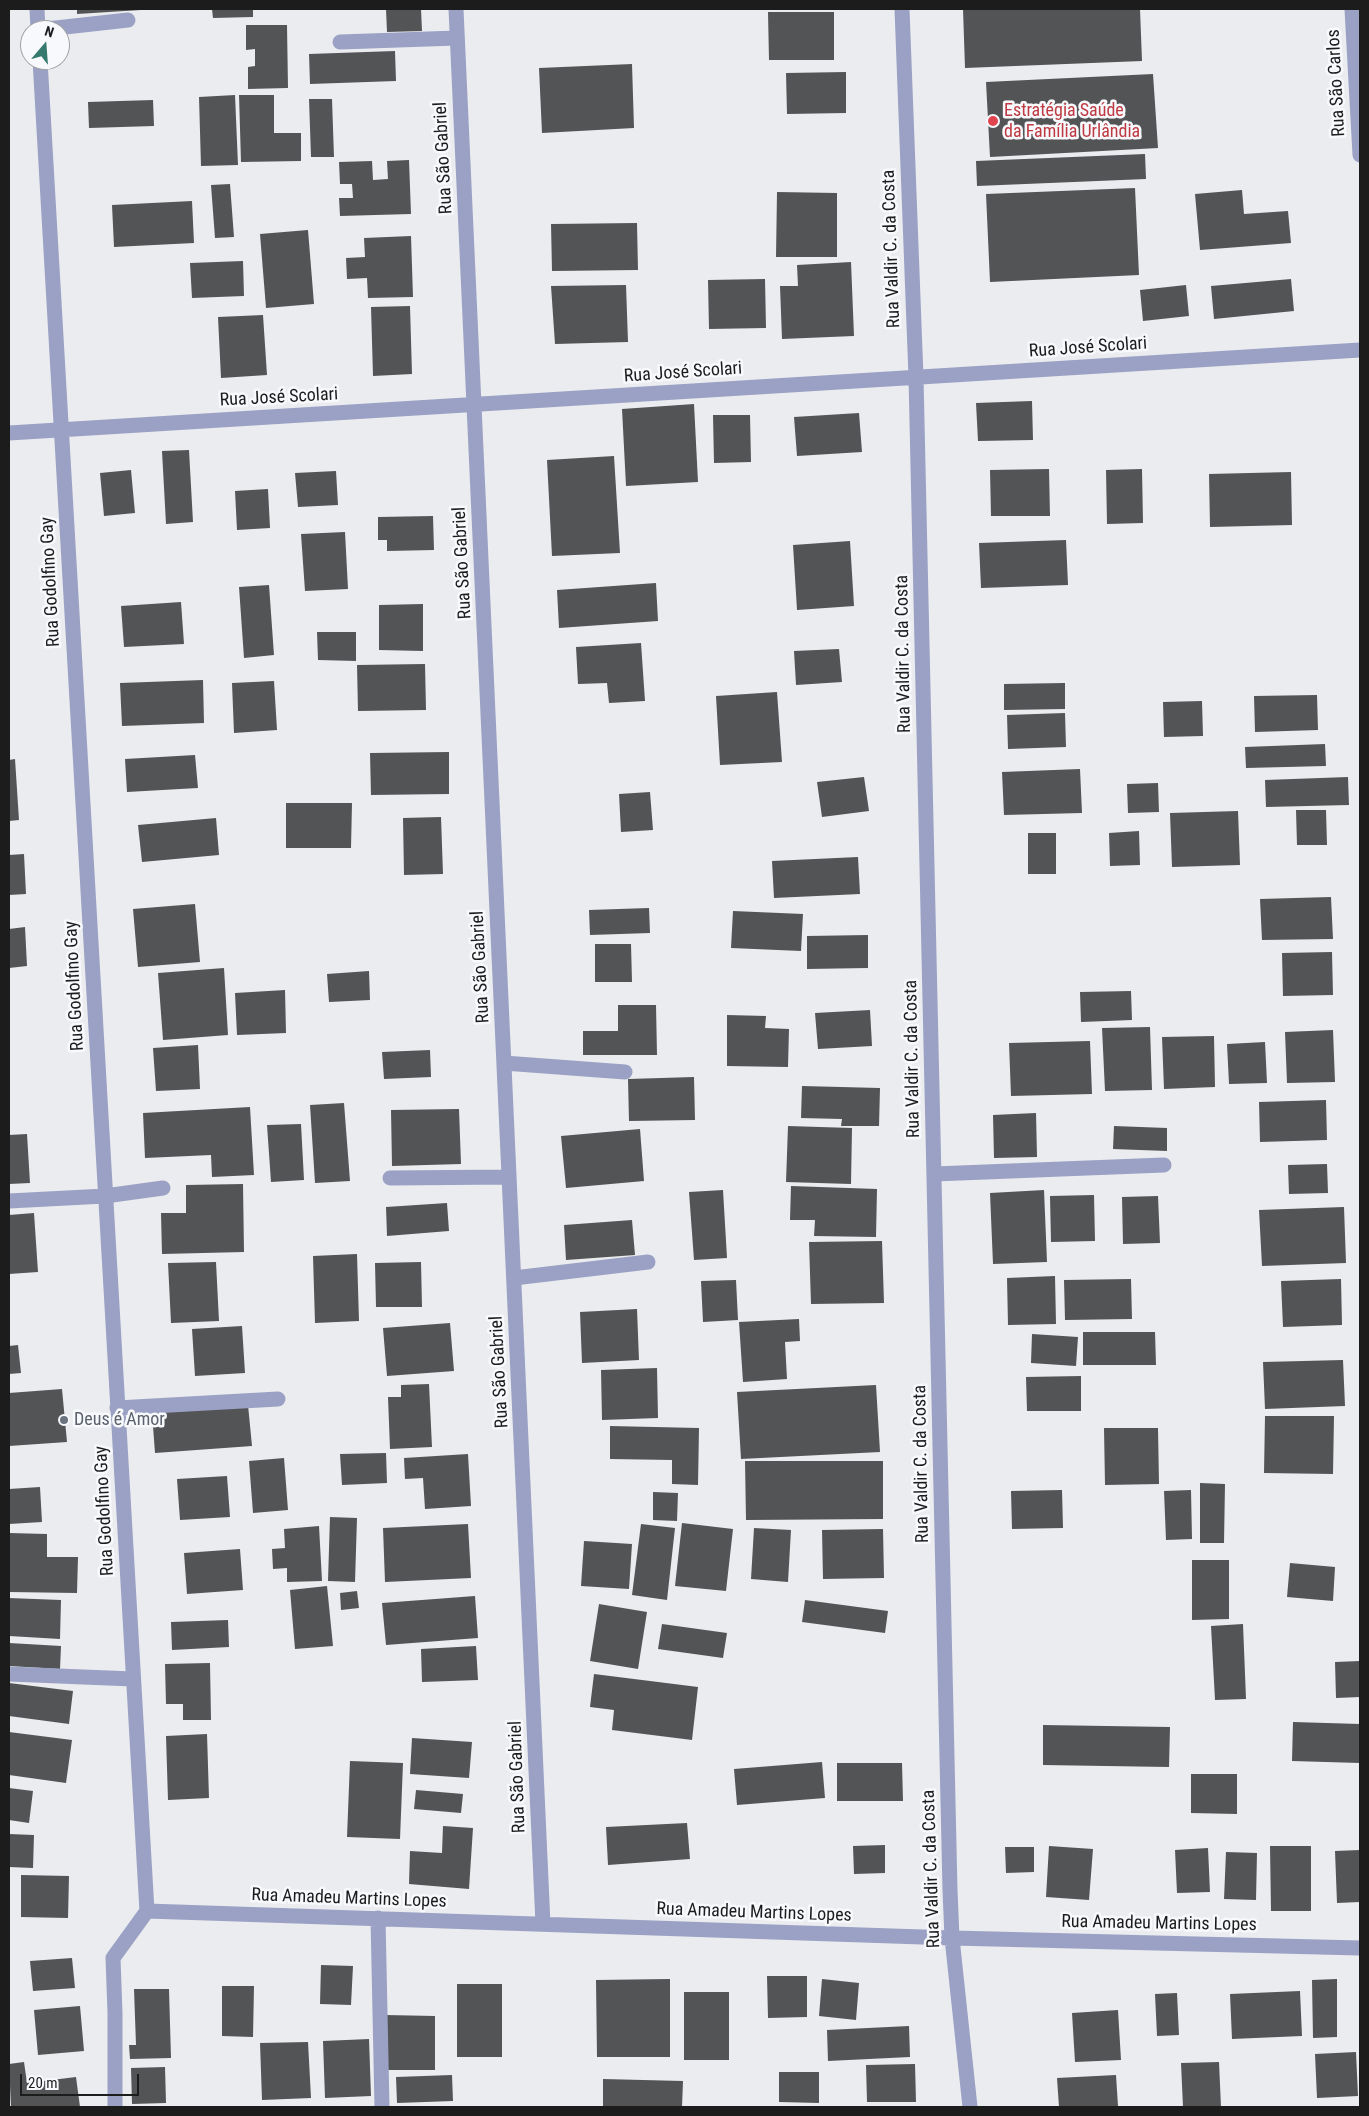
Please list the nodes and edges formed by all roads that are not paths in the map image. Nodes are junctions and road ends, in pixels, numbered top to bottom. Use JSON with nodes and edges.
{"nodes":[{"id":1,"x":456,"y":9,"type":"edge"},
{"id":2,"x":902,"y":9,"type":"edge"},
{"id":3,"x":1352,"y":9,"type":"edge"},
{"id":4,"x":128,"y":20,"type":"dead end"},
{"id":5,"x":70,"y":26,"type":"edge"},
{"id":6,"x":458,"y":38,"type":"junction"},
{"id":7,"x":340,"y":42,"type":"dead end"},
{"id":8,"x":41,"y":70,"type":"edge"},
{"id":9,"x":1360,"y":154,"type":"edge"},
{"id":10,"x":1360,"y":350,"type":"edge"},
{"id":11,"x":916,"y":377,"type":"junction"},
{"id":12,"x":474,"y":404,"type":"junction"},
{"id":13,"x":61,"y":430,"type":"junction"},
{"id":14,"x":9,"y":433,"type":"edge"},
{"id":15,"x":504,"y":1063,"type":"junction"},
{"id":16,"x":625,"y":1072,"type":"dead end"},
{"id":17,"x":1164,"y":1165,"type":"dead end"},
{"id":18,"x":934,"y":1174,"type":"junction"},
{"id":19,"x":509,"y":1177,"type":"junction"},
{"id":20,"x":390,"y":1178,"type":"dead end"},
{"id":21,"x":163,"y":1188,"type":"dead end"},
{"id":22,"x":105,"y":1196,"type":"junction"},
{"id":23,"x":9,"y":1201,"type":"edge"},
{"id":24,"x":648,"y":1262,"type":"dead end"},
{"id":25,"x":514,"y":1278,"type":"junction"},
{"id":26,"x":278,"y":1399,"type":"dead end"},
{"id":27,"x":118,"y":1408,"type":"junction"},
{"id":28,"x":9,"y":1674,"type":"edge"},
{"id":29,"x":133,"y":1679,"type":"junction"},
{"id":30,"x":147,"y":1911,"type":"junction"},
{"id":31,"x":378,"y":1918,"type":"junction"},
{"id":32,"x":543,"y":1924,"type":"junction"},
{"id":33,"x":952,"y":1938,"type":"junction"},
{"id":34,"x":1360,"y":1948,"type":"edge"},
{"id":35,"x":115,"y":2107,"type":"edge"},
{"id":36,"x":382,"y":2107,"type":"edge"},
{"id":37,"x":970,"y":2107,"type":"edge"}],
"edges":[{"from":1,"to":6,"type":"street","name":"Rua São Gabriel"},
{"from":2,"to":11,"type":"street","name":"Rua Valdir C. da Costa"},
{"from":3,"to":9,"type":"street","name":"Rua São Carlos"},
{"from":4,"to":5,"type":"street"},
{"from":6,"to":7,"type":"street"},
{"from":6,"to":12,"type":"street","name":"Rua São Gabriel"},
{"from":8,"to":13,"type":"street","name":"Rua Godolfino Gay"},
{"from":10,"to":11,"type":"street","name":"Rua José Scolari"},
{"from":11,"to":12,"type":"street","name":"Rua José Scolari"},
{"from":11,"to":18,"type":"street","name":"Rua Valdir C. da Costa"},
{"from":12,"to":13,"type":"street","name":"Rua José Scolari"},
{"from":12,"to":15,"type":"street","name":"Rua São Gabriel"},
{"from":13,"to":14,"type":"street","name":"Rua José Scolari"},
{"from":13,"to":22,"type":"street","name":"Rua Godolfino Gay"},
{"from":15,"to":16,"type":"street"},
{"from":15,"to":19,"type":"street","name":"Rua São Gabriel"},
{"from":17,"to":18,"type":"street"},
{"from":18,"to":33,"type":"street","name":"Rua Valdir C. da Costa"},
{"from":19,"to":20,"type":"street"},
{"from":19,"to":25,"type":"street","name":"Rua São Gabriel"},
{"from":21,"to":22,"type":"street"},
{"from":22,"to":23,"type":"street"},
{"from":22,"to":27,"type":"street","name":"Rua Godolfino Gay"},
{"from":24,"to":25,"type":"street"},
{"from":25,"to":32,"type":"street","name":"Rua São Gabriel"},
{"from":26,"to":27,"type":"street"},
{"from":27,"to":29,"type":"street","name":"Rua Godolfino Gay"},
{"from":28,"to":29,"type":"street"},
{"from":29,"to":30,"type":"street","name":"Rua Godolfino Gay"},
{"from":30,"to":31,"type":"street","name":"Rua Amadeu Martins Lopes"},
{"from":30,"to":35,"type":"street"},
{"from":31,"to":32,"type":"street","name":"Rua Amadeu Martins Lopes"},
{"from":31,"to":36,"type":"street"},
{"from":32,"to":33,"type":"street","name":"Rua Amadeu Martins Lopes"},
{"from":33,"to":34,"type":"street","name":"Rua Amadeu Martins Lopes"},
{"from":33,"to":37,"type":"street","name":"Rua Valdir C. da Costa"}]}
